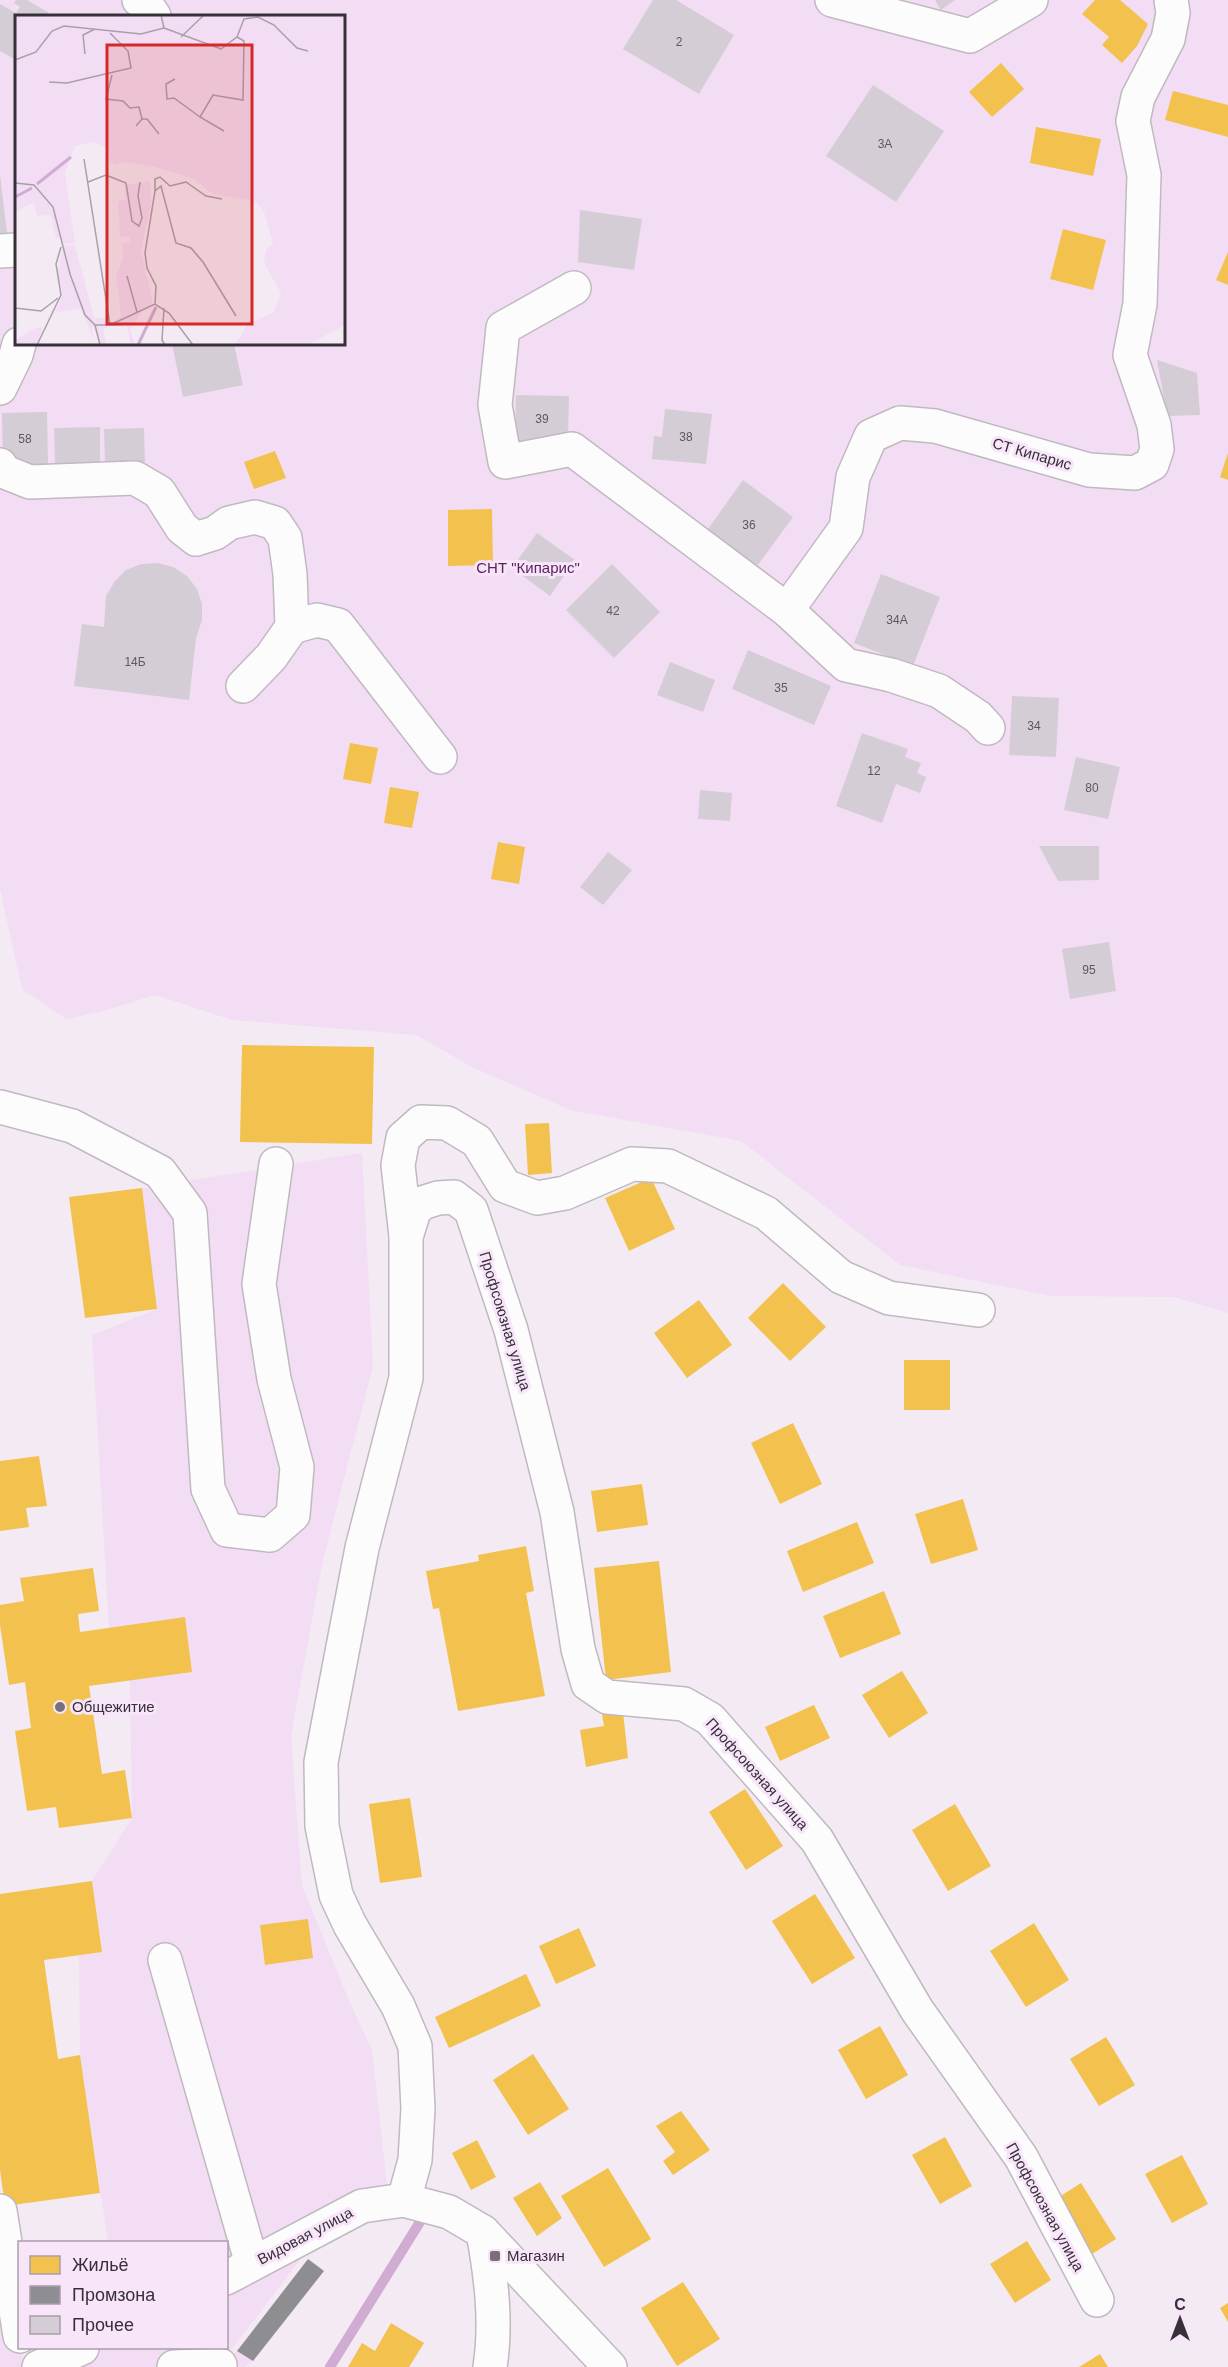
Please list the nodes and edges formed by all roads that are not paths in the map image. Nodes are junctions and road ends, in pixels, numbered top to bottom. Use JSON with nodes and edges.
{"nodes":[{"id":1,"x":139,"y":0,"type":"edge"},
{"id":2,"x":832,"y":0,"type":"edge"},
{"id":3,"x":1031,"y":0,"type":"edge"},
{"id":4,"x":1170,"y":0,"type":"edge"},
{"id":5,"x":153,"y":15,"type":"edge"},
{"id":6,"x":15,"y":250,"type":"edge"},
{"id":7,"x":0,"y":251,"type":"edge"},
{"id":8,"x":574,"y":288,"type":"dead end"},
{"id":9,"x":19,"y":345,"type":"edge"},
{"id":10,"x":0,"y":388,"type":"edge"},
{"id":11,"x":0,"y":465,"type":"edge"},
{"id":12,"x":787,"y":610,"type":"junction"},
{"id":13,"x":292,"y":627,"type":"junction"},
{"id":14,"x":243,"y":686,"type":"dead end"},
{"id":15,"x":988,"y":728,"type":"dead end"},
{"id":16,"x":440,"y":757,"type":"dead end"},
{"id":17,"x":0,"y":1107,"type":"edge"},
{"id":18,"x":276,"y":1164,"type":"dead end"},
{"id":19,"x":406,"y":1238,"type":"junction"},
{"id":20,"x":978,"y":1310,"type":"dead end"},
{"id":21,"x":165,"y":1960,"type":"dead end"},
{"id":22,"x":404,"y":2200,"type":"junction"},
{"id":23,"x":0,"y":2211,"type":"edge"},
{"id":24,"x":483,"y":2232,"type":"junction"},
{"id":25,"x":239,"y":2271,"type":"edge"},
{"id":26,"x":1096,"y":2300,"type":"dead end"},
{"id":27,"x":18,"y":2324,"type":"edge"},
{"id":28,"x":21,"y":2349,"type":"edge"},
{"id":29,"x":80,"y":2349,"type":"edge"},
{"id":30,"x":219,"y":2365,"type":"dead end"},
{"id":31,"x":24,"y":2367,"type":"edge"},
{"id":32,"x":39,"y":2367,"type":"edge"},
{"id":33,"x":174,"y":2367,"type":"edge"},
{"id":34,"x":490,"y":2367,"type":"edge"},
{"id":35,"x":610,"y":2367,"type":"edge"}],
"edges":[{"from":1,"to":5,"type":"street"},
{"from":2,"to":3,"type":"street"},
{"from":4,"to":12,"type":"street","name":"СТ Кипарис"},
{"from":6,"to":7,"type":"street"},
{"from":8,"to":12,"type":"street"},
{"from":9,"to":10,"type":"street"},
{"from":11,"to":13,"type":"street"},
{"from":12,"to":15,"type":"street"},
{"from":13,"to":14,"type":"street"},
{"from":13,"to":16,"type":"street"},
{"from":17,"to":18,"type":"street"},
{"from":19,"to":20,"type":"street"},
{"from":19,"to":22,"type":"street","name":"Профсоюзная улица"},
{"from":19,"to":26,"type":"street","name":"Профсоюзная улица"},
{"from":21,"to":25,"type":"street"},
{"from":22,"to":24,"type":"street","name":"Видовая улица"},
{"from":22,"to":25,"type":"street","name":"Видовая улица"},
{"from":23,"to":27,"type":"street"},
{"from":24,"to":34,"type":"street"},
{"from":24,"to":35,"type":"street","name":"Видовая улица"},
{"from":28,"to":31,"type":"street"},
{"from":29,"to":32,"type":"street"},
{"from":30,"to":33,"type":"street"}]}
